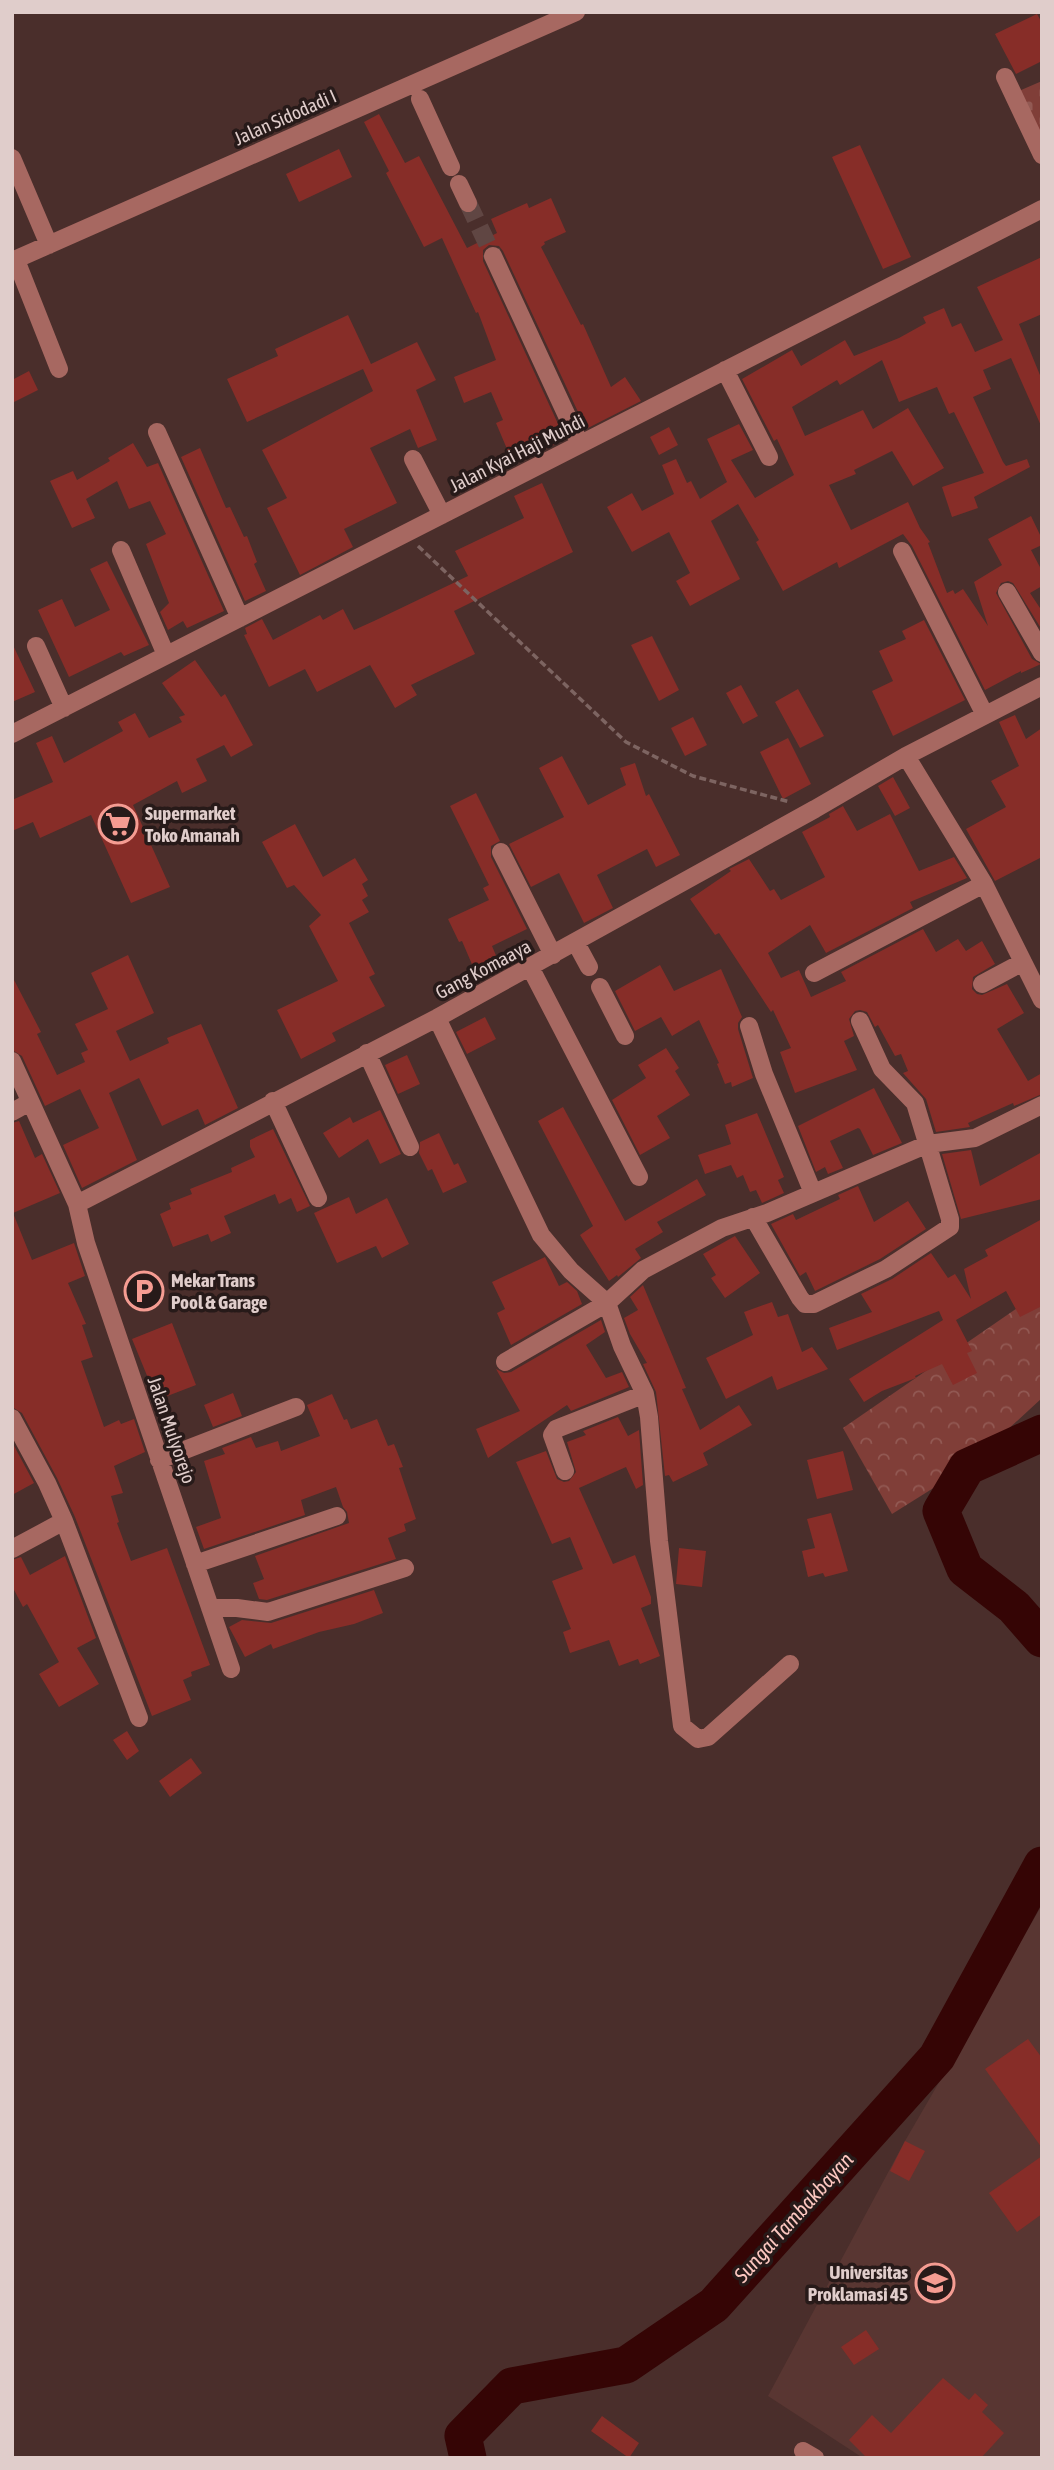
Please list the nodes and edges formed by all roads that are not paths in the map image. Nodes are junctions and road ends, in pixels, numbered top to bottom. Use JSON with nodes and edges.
{"nodes":[{"id":1,"x":576,"y":12,"type":"edge"},
{"id":2,"x":1005,"y":77,"type":"dead end"},
{"id":3,"x":420,"y":99,"type":"dead end"},
{"id":4,"x":1042,"y":155,"type":"edge"},
{"id":5,"x":12,"y":158,"type":"edge"},
{"id":6,"x":451,"y":167,"type":"dead end"},
{"id":7,"x":459,"y":184,"type":"dead end"},
{"id":8,"x":468,"y":203,"type":"tunnel mouth"},
{"id":9,"x":1042,"y":209,"type":"edge"},
{"id":10,"x":49,"y":245,"type":"junction"},
{"id":11,"x":493,"y":256,"type":"tunnel mouth"},
{"id":12,"x":14,"y":260,"type":"edge"},
{"id":13,"x":60,"y":369,"type":"dead end"},
{"id":14,"x":725,"y":370,"type":"junction"},
{"id":15,"x":157,"y":432,"type":"dead end"},
{"id":16,"x":580,"y":444,"type":"junction"},
{"id":17,"x":769,"y":457,"type":"dead end"},
{"id":18,"x":413,"y":459,"type":"dead end"},
{"id":19,"x":442,"y":515,"type":"junction"},
{"id":20,"x":121,"y":550,"type":"dead end"},
{"id":21,"x":902,"y":551,"type":"dead end"},
{"id":22,"x":1007,"y":592,"type":"dead end"},
{"id":23,"x":240,"y":618,"type":"junction"},
{"id":24,"x":36,"y":646,"type":"dead end"},
{"id":25,"x":1042,"y":653,"type":"edge"},
{"id":26,"x":166,"y":655,"type":"junction"},
{"id":27,"x":1042,"y":686,"type":"edge"},
{"id":28,"x":64,"y":708,"type":"junction"},
{"id":29,"x":985,"y":715,"type":"junction"},
{"id":30,"x":12,"y":734,"type":"edge"},
{"id":31,"x":906,"y":756,"type":"junction"},
{"id":32,"x":500,"y":852,"type":"dead end"},
{"id":33,"x":984,"y":884,"type":"junction"},
{"id":34,"x":576,"y":943,"type":"junction"},
{"id":35,"x":553,"y":955,"type":"junction"},
{"id":36,"x":1023,"y":962,"type":"junction"},
{"id":37,"x":530,"y":967,"type":"junction"},
{"id":38,"x":589,"y":967,"type":"dead end"},
{"id":39,"x":814,"y":973,"type":"dead end"},
{"id":40,"x":982,"y":984,"type":"dead end"},
{"id":41,"x":600,"y":987,"type":"dead end"},
{"id":42,"x":1042,"y":1000,"type":"edge"},
{"id":43,"x":437,"y":1018,"type":"junction"},
{"id":44,"x":860,"y":1021,"type":"dead end"},
{"id":45,"x":749,"y":1026,"type":"dead end"},
{"id":46,"x":625,"y":1036,"type":"dead end"},
{"id":47,"x":367,"y":1053,"type":"junction"},
{"id":48,"x":12,"y":1061,"type":"edge"},
{"id":49,"x":273,"y":1101,"type":"junction"},
{"id":50,"x":30,"y":1102,"type":"junction"},
{"id":51,"x":1042,"y":1105,"type":"edge"},
{"id":52,"x":12,"y":1112,"type":"edge"},
{"id":53,"x":928,"y":1144,"type":"junction"},
{"id":54,"x":410,"y":1147,"type":"dead end"},
{"id":55,"x":639,"y":1177,"type":"dead end"},
{"id":56,"x":813,"y":1193,"type":"junction"},
{"id":57,"x":318,"y":1198,"type":"dead end"},
{"id":58,"x":77,"y":1204,"type":"junction"},
{"id":59,"x":753,"y":1217,"type":"junction"},
{"id":60,"x":607,"y":1303,"type":"junction"},
{"id":61,"x":505,"y":1362,"type":"dead end"},
{"id":62,"x":645,"y":1394,"type":"junction"},
{"id":63,"x":296,"y":1407,"type":"dead end"},
{"id":64,"x":12,"y":1418,"type":"edge"},
{"id":65,"x":159,"y":1460,"type":"junction"},
{"id":66,"x":565,"y":1471,"type":"dead end"},
{"id":67,"x":337,"y":1516,"type":"dead end"},
{"id":68,"x":64,"y":1521,"type":"junction"},
{"id":69,"x":12,"y":1549,"type":"edge"},
{"id":70,"x":195,"y":1564,"type":"junction"},
{"id":71,"x":405,"y":1567,"type":"dead end"},
{"id":72,"x":211,"y":1608,"type":"junction"},
{"id":73,"x":790,"y":1664,"type":"dead end"},
{"id":74,"x":231,"y":1669,"type":"dead end"},
{"id":75,"x":139,"y":1718,"type":"dead end"}],
"edges":[{"from":1,"to":10,"type":"street","name":"Jalan Sidodadi I"},
{"from":2,"to":4,"type":"street"},
{"from":3,"to":6,"type":"street"},
{"from":5,"to":10,"type":"street"},
{"from":7,"to":8,"type":"street"},
{"from":9,"to":14,"type":"street","name":"Jalan Kyai Haji Muhdi"},
{"from":10,"to":12,"type":"street","name":"Jalan Sidodadi I"},
{"from":11,"to":16,"type":"street"},
{"from":12,"to":13,"type":"street"},
{"from":14,"to":16,"type":"street","name":"Jalan Kyai Haji Muhdi"},
{"from":14,"to":17,"type":"street"},
{"from":15,"to":23,"type":"street"},
{"from":16,"to":19,"type":"street","name":"Jalan Kyai Haji Muhdi"},
{"from":18,"to":19,"type":"street"},
{"from":19,"to":23,"type":"street","name":"Jalan Kyai Haji Muhdi"},
{"from":20,"to":26,"type":"street"},
{"from":21,"to":29,"type":"street"},
{"from":22,"to":25,"type":"street"},
{"from":23,"to":26,"type":"street","name":"Jalan Kyai Haji Muhdi"},
{"from":24,"to":28,"type":"street"},
{"from":26,"to":28,"type":"street","name":"Jalan Kyai Haji Muhdi"},
{"from":27,"to":29,"type":"street","name":"Gang Komaaya"},
{"from":28,"to":30,"type":"street","name":"Jalan Kyai Haji Muhdi"},
{"from":29,"to":31,"type":"street","name":"Gang Komaaya"},
{"from":31,"to":33,"type":"street"},
{"from":31,"to":34,"type":"street","name":"Gang Komaaya"},
{"from":32,"to":35,"type":"street"},
{"from":33,"to":36,"type":"street"},
{"from":33,"to":39,"type":"street"},
{"from":34,"to":35,"type":"street","name":"Gang Komaaya"},
{"from":34,"to":38,"type":"street"},
{"from":35,"to":37,"type":"street","name":"Gang Komaaya"},
{"from":36,"to":40,"type":"street"},
{"from":36,"to":42,"type":"street"},
{"from":37,"to":43,"type":"street","name":"Gang Komaaya"},
{"from":37,"to":55,"type":"street"},
{"from":41,"to":46,"type":"street"},
{"from":43,"to":47,"type":"street","name":"Gang Komaaya"},
{"from":43,"to":60,"type":"street"},
{"from":44,"to":53,"type":"street"},
{"from":45,"to":56,"type":"street"},
{"from":47,"to":49,"type":"street","name":"Gang Komaaya"},
{"from":47,"to":54,"type":"street"},
{"from":48,"to":50,"type":"street"},
{"from":49,"to":57,"type":"street"},
{"from":49,"to":58,"type":"street","name":"Gang Komaaya"},
{"from":50,"to":52,"type":"street"},
{"from":50,"to":58,"type":"street"},
{"from":51,"to":53,"type":"street"},
{"from":53,"to":56,"type":"street"},
{"from":53,"to":59,"type":"street"},
{"from":56,"to":59,"type":"street"},
{"from":58,"to":65,"type":"street","name":"Jalan Mulyorejo"},
{"from":59,"to":60,"type":"street"},
{"from":60,"to":61,"type":"street"},
{"from":60,"to":62,"type":"street"},
{"from":62,"to":66,"type":"street"},
{"from":62,"to":73,"type":"street"},
{"from":63,"to":65,"type":"street"},
{"from":64,"to":68,"type":"street"},
{"from":65,"to":70,"type":"street","name":"Jalan Mulyorejo"},
{"from":67,"to":70,"type":"street"},
{"from":68,"to":69,"type":"street"},
{"from":68,"to":75,"type":"street"},
{"from":70,"to":72,"type":"street","name":"Jalan Mulyorejo"},
{"from":71,"to":72,"type":"street"},
{"from":72,"to":74,"type":"street","name":"Jalan Mulyorejo"}]}
